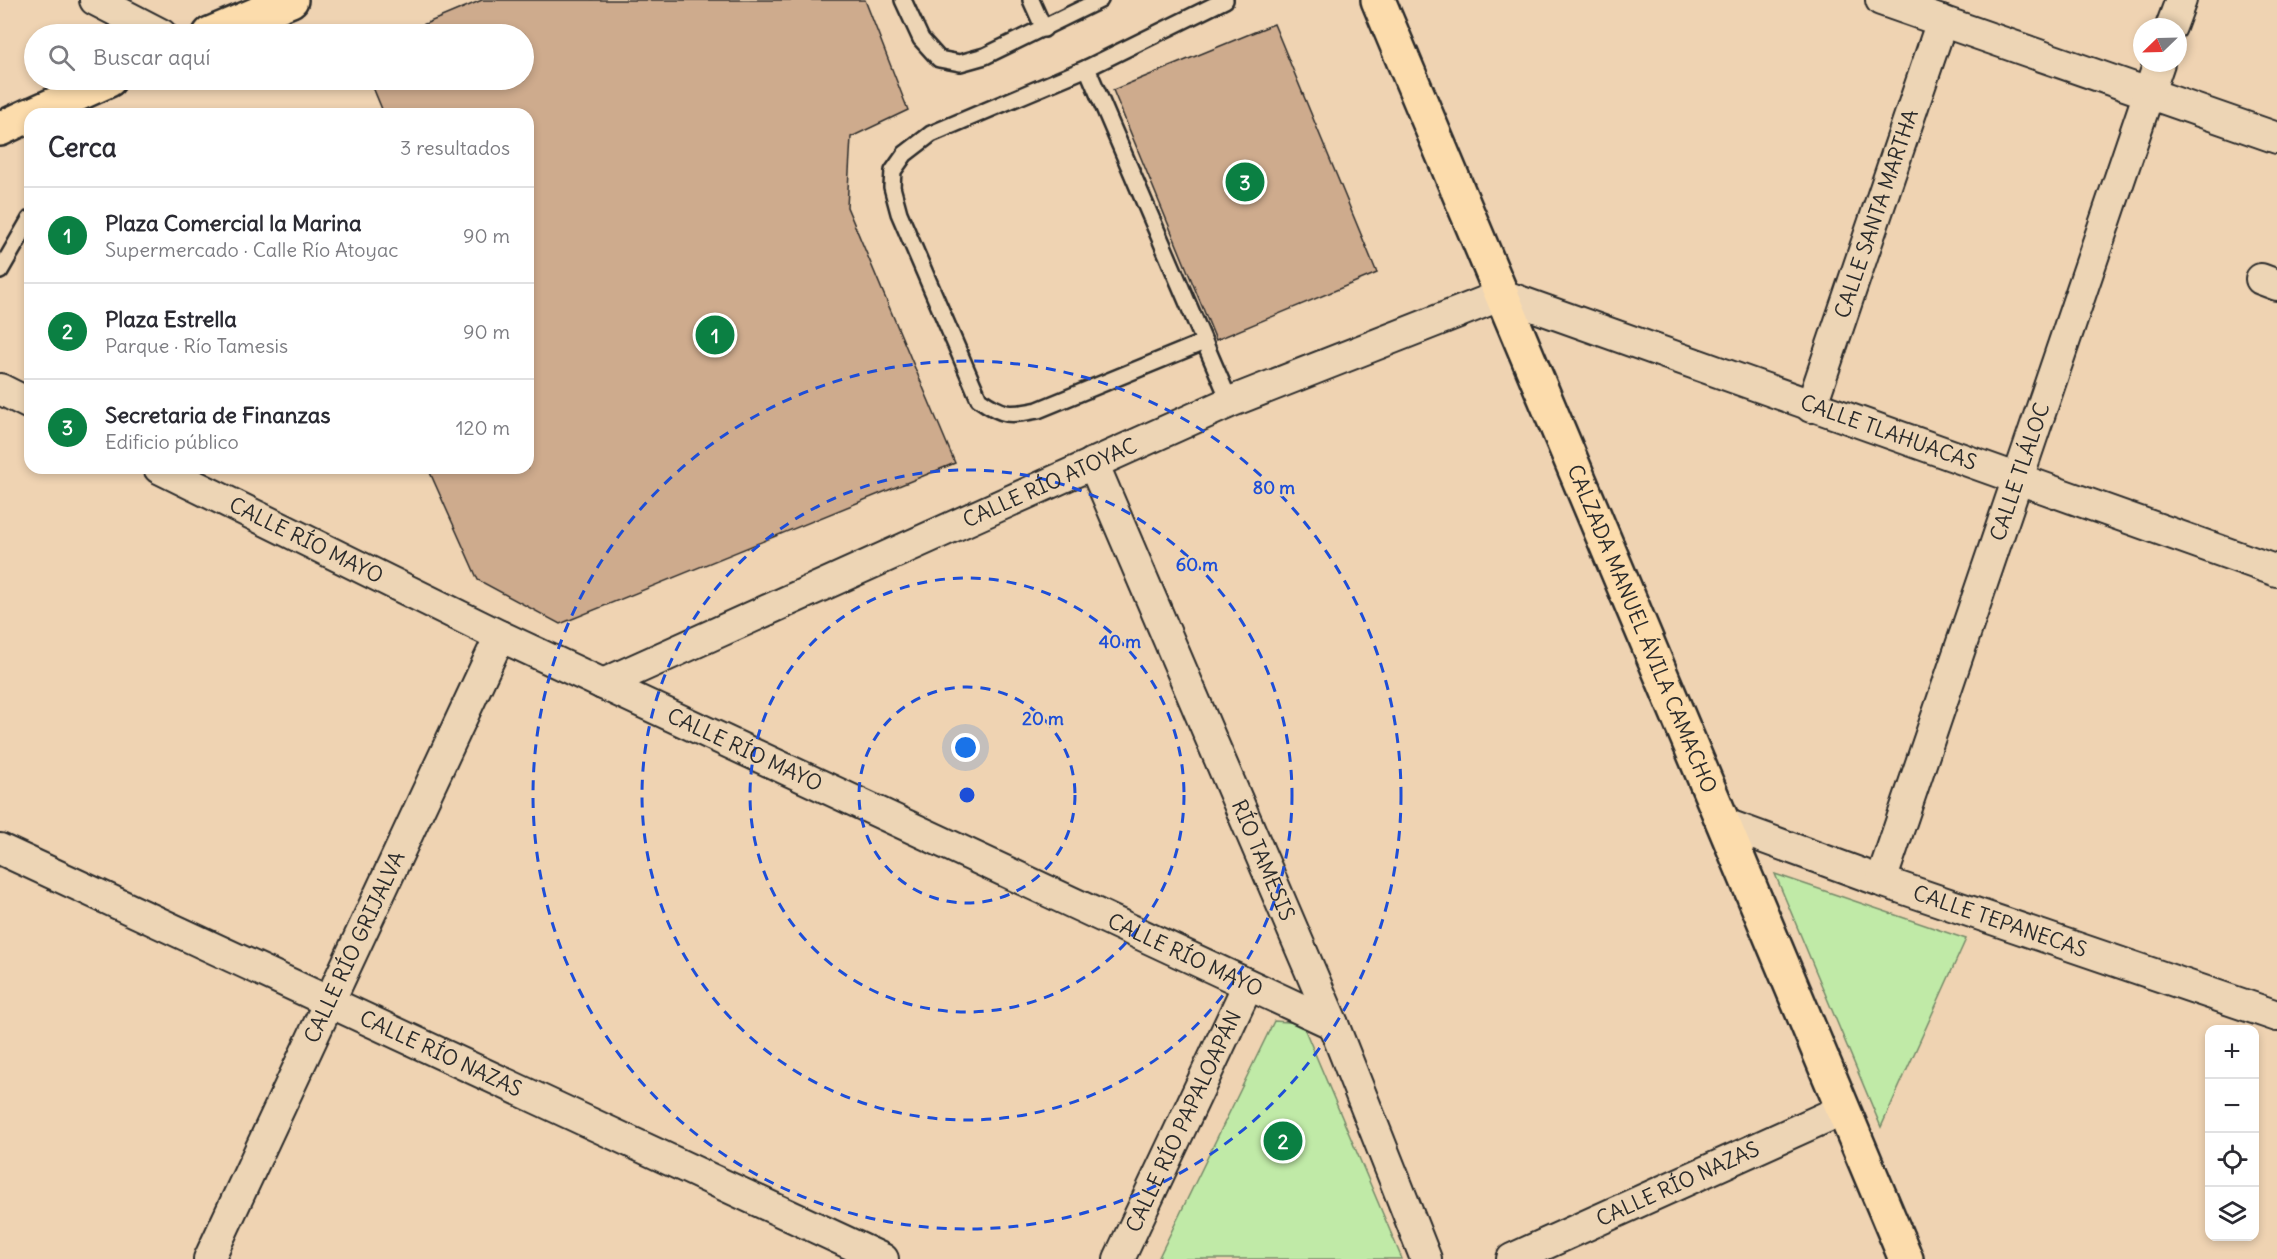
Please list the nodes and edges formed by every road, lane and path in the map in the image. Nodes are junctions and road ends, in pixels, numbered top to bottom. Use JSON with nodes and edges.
{"nodes":[{"id":1,"x":95,"y":0,"type":"edge"},
{"id":2,"x":291,"y":0,"type":"edge"},
{"id":3,"x":903,"y":0,"type":"edge"},
{"id":4,"x":1031,"y":0,"type":"edge"},
{"id":5,"x":1100,"y":0,"type":"edge"},
{"id":6,"x":1225,"y":0,"type":"edge"},
{"id":7,"x":1378,"y":0,"type":"edge"},
{"id":8,"x":1881,"y":0,"type":"edge"},
{"id":9,"x":2181,"y":0,"type":"edge"},
{"id":10,"x":2174,"y":18,"type":"edge"},
{"id":11,"x":1942,"y":21,"type":"junction"},
{"id":12,"x":142,"y":24,"type":"edge"},
{"id":13,"x":234,"y":24,"type":"edge"},
{"id":14,"x":1044,"y":28,"type":"junction"},
{"id":15,"x":1087,"y":68,"type":"junction"},
{"id":16,"x":2156,"y":72,"type":"edge"},
{"id":17,"x":87,"y":90,"type":"edge"},
{"id":18,"x":2148,"y":93,"type":"junction"},
{"id":19,"x":48,"y":108,"type":"edge"},
{"id":20,"x":24,"y":119,"type":"edge"},
{"id":21,"x":0,"y":129,"type":"edge"},
{"id":22,"x":2277,"y":138,"type":"edge"},
{"id":23,"x":24,"y":229,"type":"edge"},
{"id":24,"x":0,"y":271,"type":"edge"},
{"id":25,"x":1502,"y":295,"type":"junction"},
{"id":26,"x":1204,"y":342,"type":"junction"},
{"id":27,"x":0,"y":389,"type":"edge"},
{"id":28,"x":24,"y":401,"type":"edge"},
{"id":29,"x":1230,"y":402,"type":"junction"},
{"id":30,"x":1811,"y":407,"type":"junction"},
{"id":31,"x":1093,"y":463,"type":"junction"},
{"id":32,"x":171,"y":474,"type":"edge"},
{"id":33,"x":2017,"y":479,"type":"junction"},
{"id":34,"x":2277,"y":571,"type":"edge"},
{"id":35,"x":500,"y":636,"type":"junction"},
{"id":36,"x":603,"y":684,"type":"junction"},
{"id":37,"x":1724,"y":823,"type":"junction"},
{"id":38,"x":0,"y":849,"type":"edge"},
{"id":39,"x":1881,"y":881,"type":"junction"},
{"id":40,"x":1248,"y":985,"type":"junction"},
{"id":41,"x":330,"y":1001,"type":"junction"},
{"id":42,"x":2277,"y":1016,"type":"edge"},
{"id":43,"x":1333,"y":1024,"type":"junction"},
{"id":44,"x":1844,"y":1109,"type":"junction"},
{"id":45,"x":209,"y":1259,"type":"edge"},
{"id":46,"x":883,"y":1259,"type":"edge"},
{"id":47,"x":1119,"y":1259,"type":"edge"},
{"id":48,"x":1426,"y":1259,"type":"edge"},
{"id":49,"x":1512,"y":1259,"type":"edge"},
{"id":50,"x":1906,"y":1259,"type":"edge"}],
"edges":[{"from":1,"to":12,"type":"street"},
{"from":2,"to":13,"type":"main road"},
{"from":3,"to":14,"type":"lane"},
{"from":4,"to":14,"type":"lane"},
{"from":5,"to":14,"type":"lane"},
{"from":6,"to":15,"type":"lane"},
{"from":7,"to":25,"type":"main road","name":"CALZADA MANUEL ÁVILA CAMACHO"},
{"from":8,"to":11,"type":"street"},
{"from":9,"to":10,"type":"street"},
{"from":11,"to":18,"type":"street"},
{"from":11,"to":30,"type":"street","name":"CALLE SANTA MARTHA"},
{"from":15,"to":26,"type":"lane"},
{"from":15,"to":26,"type":"lane"},
{"from":16,"to":18,"type":"street","name":"CALLE TLÁLOC"},
{"from":17,"to":19,"type":"main road"},
{"from":18,"to":22,"type":"street"},
{"from":18,"to":33,"type":"street","name":"CALLE TLÁLOC"},
{"from":20,"to":21,"type":"main road"},
{"from":23,"to":24,"type":"lane"},
{"from":25,"to":29,"type":"street","name":"CALLE RÍO ATOYAC"},
{"from":25,"to":30,"type":"street","name":"CALLE TLAHUACAS"},
{"from":25,"to":37,"type":"main road","name":"CALZADA MANUEL ÁVILA CAMACHO"},
{"from":26,"to":29,"type":"lane"},
{"from":27,"to":28,"type":"street"},
{"from":29,"to":31,"type":"street","name":"CALLE RÍO ATOYAC"},
{"from":30,"to":33,"type":"street","name":"CALLE TLAHUACAS"},
{"from":31,"to":36,"type":"street","name":"CALLE RÍO ATOYAC"},
{"from":31,"to":43,"type":"street","name":"RÍO TAMESIS"},
{"from":32,"to":35,"type":"street","name":"CALLE RÍO MAYO"},
{"from":33,"to":34,"type":"street","name":"CALLE TLAHUACAS"},
{"from":33,"to":39,"type":"street","name":"CALLE TLÁLOC"},
{"from":35,"to":36,"type":"street","name":"CALLE RÍO MAYO"},
{"from":35,"to":41,"type":"street","name":"CALLE RÍO GRIJALVA"},
{"from":36,"to":40,"type":"street","name":"CALLE RÍO MAYO"},
{"from":37,"to":39,"type":"street","name":"CALLE TEPANECAS"},
{"from":37,"to":44,"type":"main road","name":"CALZADA MANUEL ÁVILA CAMACHO"},
{"from":38,"to":41,"type":"street","name":"CALLE RÍO NAZAS"},
{"from":39,"to":42,"type":"street","name":"CALLE TEPANECAS"},
{"from":40,"to":43,"type":"street","name":"CALLE RÍO MAYO"},
{"from":40,"to":47,"type":"street","name":"CALLE RÍO PAPALOAPÁN"},
{"from":41,"to":45,"type":"street","name":"CALLE RÍO GRIJALVA"},
{"from":41,"to":46,"type":"street","name":"CALLE RÍO NAZAS"},
{"from":43,"to":48,"type":"street","name":"RÍO TAMESIS"},
{"from":44,"to":49,"type":"street","name":"CALLE RÍO NAZAS"},
{"from":44,"to":50,"type":"main road","name":"CALZADA MANUEL ÁVILA CAMACHO"}]}
